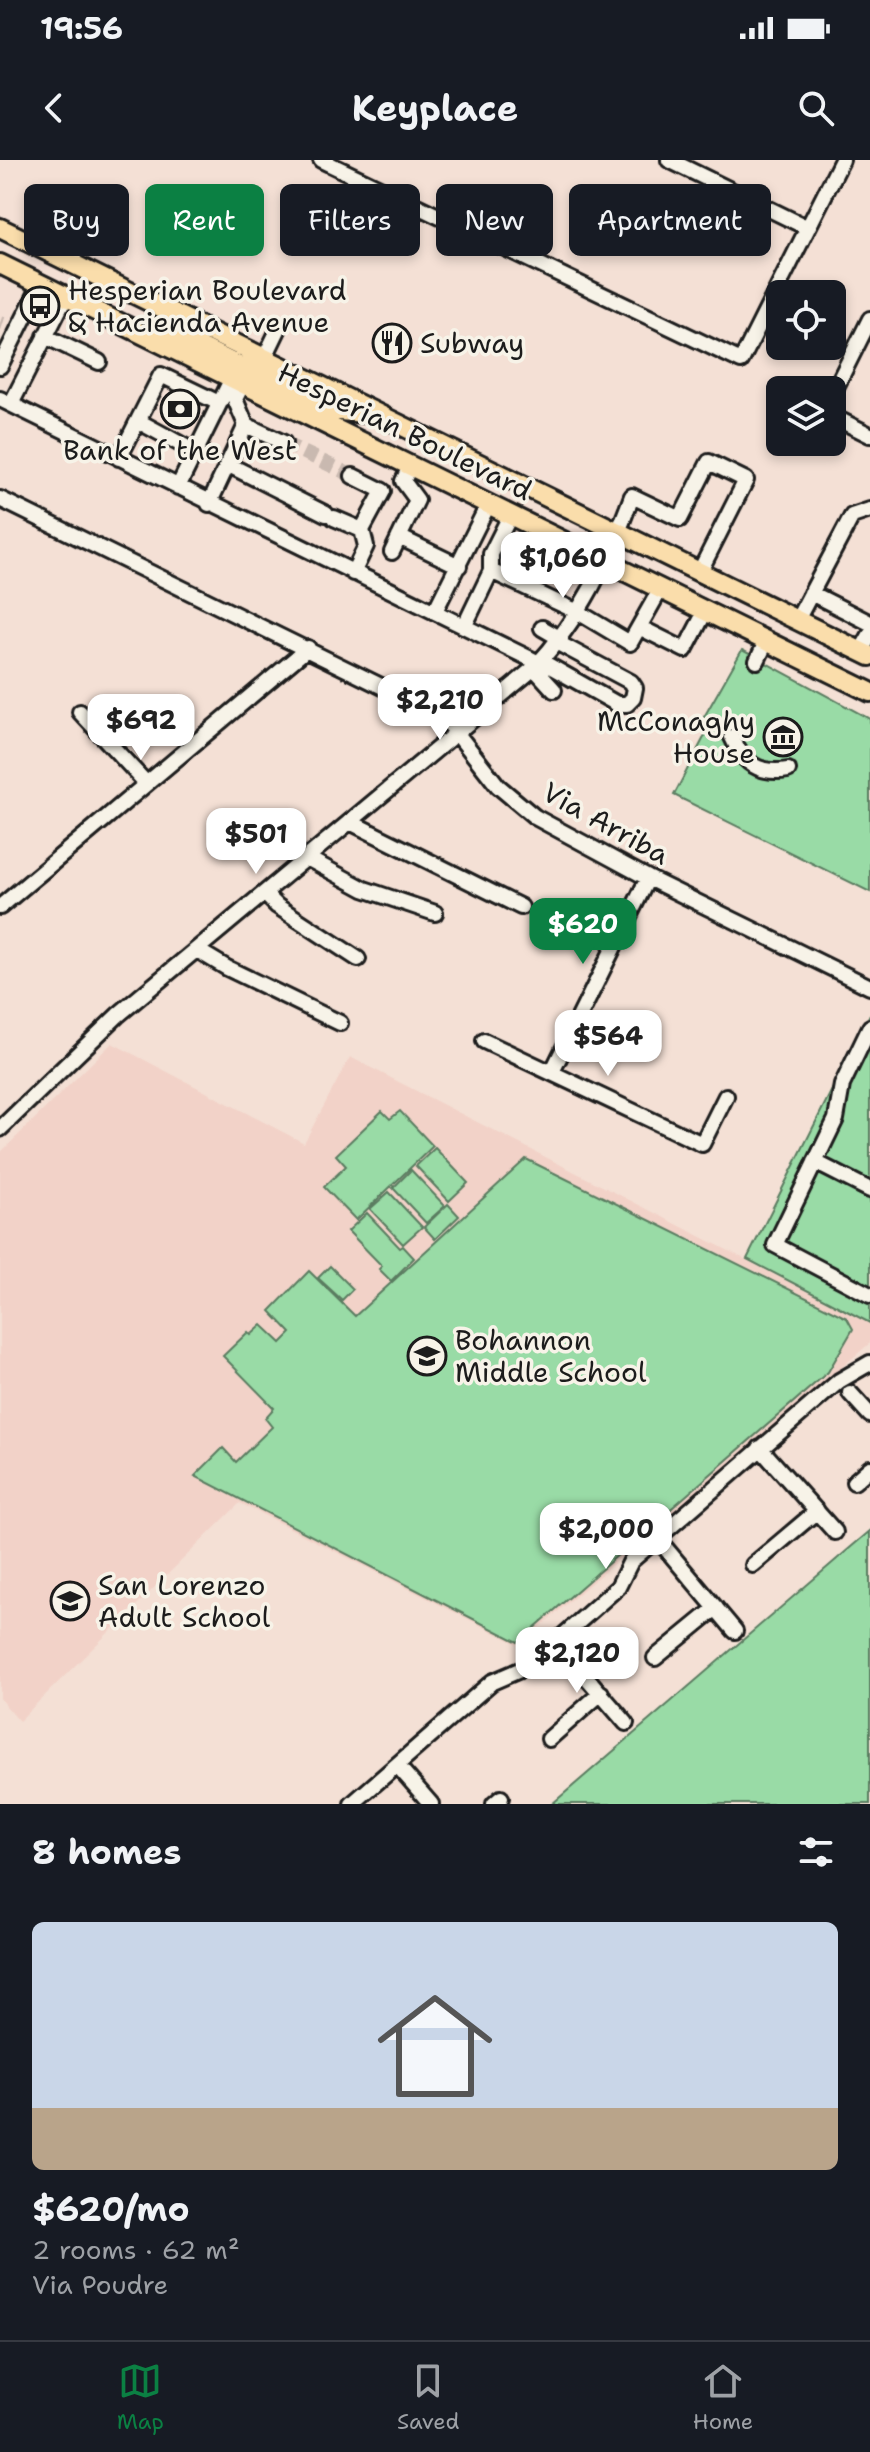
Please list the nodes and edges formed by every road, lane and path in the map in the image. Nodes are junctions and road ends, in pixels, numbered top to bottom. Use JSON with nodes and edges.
{"nodes":[{"id":1,"x":321,"y":160,"type":"edge"},
{"id":2,"x":669,"y":160,"type":"edge"},
{"id":3,"x":842,"y":160,"type":"edge"},
{"id":4,"x":0,"y":228,"type":"edge"},
{"id":5,"x":808,"y":228,"type":"junction"},
{"id":6,"x":74,"y":256,"type":"edge"},
{"id":7,"x":70,"y":263,"type":"junction"},
{"id":8,"x":0,"y":264,"type":"edge"},
{"id":9,"x":41,"y":284,"type":"junction"},
{"id":10,"x":66,"y":296,"type":"junction"},
{"id":11,"x":870,"y":319,"type":"edge"},
{"id":12,"x":279,"y":328,"type":"dead end"},
{"id":13,"x":143,"y":334,"type":"junction"},
{"id":14,"x":45,"y":336,"type":"junction"},
{"id":15,"x":176,"y":350,"type":"junction"},
{"id":16,"x":264,"y":359,"type":"junction"},
{"id":17,"x":99,"y":362,"type":"dead end"},
{"id":18,"x":0,"y":366,"type":"edge"},
{"id":19,"x":161,"y":375,"type":"junction"},
{"id":20,"x":842,"y":376,"type":"edge"},
{"id":21,"x":238,"y":380,"type":"junction"},
{"id":22,"x":6,"y":402,"type":"edge"},
{"id":23,"x":219,"y":403,"type":"junction"},
{"id":24,"x":377,"y":414,"type":"junction"},
{"id":25,"x":138,"y":421,"type":"junction"},
{"id":26,"x":846,"y":423,"type":"edge"},
{"id":27,"x":246,"y":425,"type":"junction"},
{"id":28,"x":870,"y":435,"type":"edge"},
{"id":29,"x":284,"y":443,"type":"tunnel mouth"},
{"id":30,"x":195,"y":452,"type":"junction"},
{"id":31,"x":119,"y":458,"type":"junction"},
{"id":32,"x":227,"y":464,"type":"junction"},
{"id":33,"x":411,"y":465,"type":"junction"},
{"id":34,"x":353,"y":476,"type":"tunnel mouth"},
{"id":35,"x":178,"y":487,"type":"junction"},
{"id":36,"x":0,"y":499,"type":"edge"},
{"id":37,"x":489,"y":503,"type":"junction"},
{"id":38,"x":209,"y":504,"type":"junction"},
{"id":39,"x":870,"y":510,"type":"edge"},
{"id":40,"x":511,"y":514,"type":"junction"},
{"id":41,"x":362,"y":530,"type":"junction"},
{"id":42,"x":619,"y":531,"type":"junction"},
{"id":43,"x":399,"y":537,"type":"junction"},
{"id":44,"x":392,"y":552,"type":"dead end"},
{"id":45,"x":605,"y":561,"type":"junction"},
{"id":46,"x":459,"y":566,"type":"junction"},
{"id":47,"x":491,"y":571,"type":"junction"},
{"id":48,"x":700,"y":571,"type":"junction"},
{"id":49,"x":353,"y":573,"type":"junction"},
{"id":50,"x":661,"y":588,"type":"junction"},
{"id":51,"x":811,"y":593,"type":"junction"},
{"id":52,"x":706,"y":610,"type":"junction"},
{"id":53,"x":435,"y":611,"type":"junction"},
{"id":54,"x":578,"y":612,"type":"junction"},
{"id":55,"x":797,"y":620,"type":"junction"},
{"id":56,"x":870,"y":623,"type":"edge"},
{"id":57,"x":465,"y":625,"type":"junction"},
{"id":58,"x":639,"y":627,"type":"junction"},
{"id":59,"x":542,"y":628,"type":"dead end"},
{"id":60,"x":767,"y":640,"type":"junction"},
{"id":61,"x":559,"y":641,"type":"junction"},
{"id":62,"x":867,"y":647,"type":"edge"},
{"id":63,"x":308,"y":648,"type":"junction"},
{"id":64,"x":757,"y":661,"type":"dead end"},
{"id":65,"x":538,"y":664,"type":"junction"},
{"id":66,"x":844,"y":679,"type":"junction"},
{"id":67,"x":870,"y":683,"type":"edge"},
{"id":68,"x":554,"y":690,"type":"dead end"},
{"id":69,"x":870,"y":692,"type":"edge"},
{"id":70,"x":80,"y":712,"type":"dead end"},
{"id":71,"x":457,"y":733,"type":"junction"},
{"id":72,"x":732,"y":737,"type":"dead end"},
{"id":73,"x":788,"y":770,"type":"dead end"},
{"id":74,"x":146,"y":783,"type":"junction"},
{"id":75,"x":350,"y":822,"type":"junction"},
{"id":76,"x":307,"y":858,"type":"junction"},
{"id":77,"x":648,"y":878,"type":"junction"},
{"id":78,"x":265,"y":894,"type":"junction"},
{"id":79,"x":0,"y":907,"type":"edge"},
{"id":80,"x":521,"y":907,"type":"dead end"},
{"id":81,"x":435,"y":913,"type":"dead end"},
{"id":82,"x":197,"y":950,"type":"junction"},
{"id":83,"x":358,"y":959,"type":"dead end"},
{"id":84,"x":870,"y":987,"type":"edge"},
{"id":85,"x":340,"y":1023,"type":"dead end"},
{"id":86,"x":870,"y":1027,"type":"edge"},
{"id":87,"x":484,"y":1041,"type":"dead end"},
{"id":88,"x":552,"y":1072,"type":"junction"},
{"id":89,"x":726,"y":1096,"type":"dead end"},
{"id":90,"x":0,"y":1129,"type":"edge"},
{"id":91,"x":815,"y":1162,"type":"junction"},
{"id":92,"x":870,"y":1190,"type":"edge"},
{"id":93,"x":870,"y":1295,"type":"edge"},
{"id":94,"x":870,"y":1363,"type":"edge"},
{"id":95,"x":850,"y":1393,"type":"dead end"},
{"id":96,"x":870,"y":1415,"type":"edge"},
{"id":97,"x":760,"y":1448,"type":"junction"},
{"id":98,"x":870,"y":1468,"type":"edge"},
{"id":99,"x":854,"y":1482,"type":"dead end"},
{"id":100,"x":817,"y":1511,"type":"junction"},
{"id":101,"x":835,"y":1532,"type":"dead end"},
{"id":102,"x":657,"y":1538,"type":"junction"},
{"id":103,"x":753,"y":1565,"type":"dead end"},
{"id":104,"x":716,"y":1608,"type":"junction"},
{"id":105,"x":735,"y":1631,"type":"dead end"},
{"id":106,"x":556,"y":1642,"type":"junction"},
{"id":107,"x":655,"y":1658,"type":"dead end"},
{"id":108,"x":601,"y":1693,"type":"junction"},
{"id":109,"x":626,"y":1723,"type":"dead end"},
{"id":110,"x":549,"y":1739,"type":"dead end"},
{"id":111,"x":397,"y":1765,"type":"junction"},
{"id":112,"x":352,"y":1804,"type":"edge"},
{"id":113,"x":431,"y":1804,"type":"edge"}],
"edges":[{"from":1,"to":5,"type":"street"},
{"from":2,"to":5,"type":"street"},
{"from":3,"to":5,"type":"street"},
{"from":4,"to":7,"type":"main road","name":"Hesperian Boulevard"},
{"from":6,"to":7,"type":"street"},
{"from":7,"to":16,"type":"main road","name":"Hesperian Boulevard"},
{"from":8,"to":9,"type":"main road","name":"Hesperian Boulevard"},
{"from":9,"to":10,"type":"main road","name":"Hesperian Boulevard"},
{"from":9,"to":18,"type":"street"},
{"from":10,"to":13,"type":"main road","name":"Hesperian Boulevard"},
{"from":10,"to":14,"type":"street"},
{"from":11,"to":20,"type":"street"},
{"from":12,"to":16,"type":"street"},
{"from":13,"to":15,"type":"main road","name":"Hesperian Boulevard"},
{"from":13,"to":16,"type":"main road"},
{"from":14,"to":17,"type":"street"},
{"from":14,"to":22,"type":"street"},
{"from":15,"to":19,"type":"street"},
{"from":15,"to":21,"type":"main road","name":"Hesperian Boulevard"},
{"from":16,"to":24,"type":"main road","name":"Hesperian Boulevard"},
{"from":19,"to":23,"type":"street"},
{"from":19,"to":25,"type":"street"},
{"from":21,"to":23,"type":"street"},
{"from":21,"to":24,"type":"main road"},
{"from":21,"to":27,"type":"street"},
{"from":21,"to":33,"type":"main road","name":"Hesperian Boulevard"},
{"from":22,"to":31,"type":"street"},
{"from":23,"to":30,"type":"street"},
{"from":24,"to":42,"type":"main road","name":"Hesperian Boulevard"},
{"from":25,"to":30,"type":"street"},
{"from":25,"to":31,"type":"street"},
{"from":26,"to":28,"type":"street"},
{"from":27,"to":29,"type":"street"},
{"from":27,"to":32,"type":"street"},
{"from":30,"to":35,"type":"street"},
{"from":31,"to":35,"type":"street"},
{"from":32,"to":38,"type":"street"},
{"from":32,"to":41,"type":"street"},
{"from":33,"to":37,"type":"main road","name":"Hesperian Boulevard"},
{"from":33,"to":43,"type":"street"},
{"from":34,"to":41,"type":"street"},
{"from":35,"to":38,"type":"street"},
{"from":36,"to":63,"type":"street","name":"Via Arriba"},
{"from":37,"to":40,"type":"main road","name":"Hesperian Boulevard"},
{"from":37,"to":46,"type":"street"},
{"from":38,"to":49,"type":"street"},
{"from":39,"to":51,"type":"street"},
{"from":40,"to":45,"type":"main road","name":"Hesperian Boulevard"},
{"from":40,"to":47,"type":"street"},
{"from":41,"to":49,"type":"street"},
{"from":42,"to":45,"type":"street"},
{"from":42,"to":48,"type":"main road","name":"Hesperian Boulevard"},
{"from":42,"to":48,"type":"street"},
{"from":43,"to":44,"type":"street"},
{"from":43,"to":46,"type":"street"},
{"from":45,"to":50,"type":"main road","name":"Hesperian Boulevard"},
{"from":45,"to":54,"type":"street"},
{"from":46,"to":53,"type":"street"},
{"from":47,"to":54,"type":"street"},
{"from":47,"to":57,"type":"street"},
{"from":48,"to":55,"type":"main road","name":"Hesperian Boulevard"},
{"from":49,"to":53,"type":"street"},
{"from":50,"to":52,"type":"main road","name":"Hesperian Boulevard"},
{"from":50,"to":58,"type":"street"},
{"from":51,"to":55,"type":"street"},
{"from":51,"to":56,"type":"street"},
{"from":52,"to":58,"type":"street"},
{"from":52,"to":60,"type":"main road","name":"Hesperian Boulevard"},
{"from":53,"to":57,"type":"street"},
{"from":54,"to":58,"type":"street"},
{"from":54,"to":61,"type":"street"},
{"from":55,"to":62,"type":"main road","name":"Hesperian Boulevard"},
{"from":57,"to":65,"type":"street"},
{"from":59,"to":61,"type":"street"},
{"from":60,"to":64,"type":"street"},
{"from":60,"to":66,"type":"main road","name":"Hesperian Boulevard"},
{"from":61,"to":65,"type":"street"},
{"from":61,"to":65,"type":"street"},
{"from":63,"to":71,"type":"street","name":"Via Arriba"},
{"from":63,"to":74,"type":"street"},
{"from":65,"to":68,"type":"street"},
{"from":65,"to":71,"type":"street"},
{"from":66,"to":67,"type":"main road"},
{"from":66,"to":69,"type":"main road","name":"Hesperian Boulevard"},
{"from":70,"to":74,"type":"street"},
{"from":71,"to":75,"type":"street"},
{"from":71,"to":77,"type":"street","name":"Via Arriba"},
{"from":72,"to":73,"type":"street"},
{"from":74,"to":79,"type":"street"},
{"from":75,"to":76,"type":"street"},
{"from":75,"to":80,"type":"street"},
{"from":76,"to":78,"type":"street"},
{"from":76,"to":81,"type":"street"},
{"from":77,"to":84,"type":"street","name":"Via Arriba"},
{"from":77,"to":88,"type":"street"},
{"from":78,"to":82,"type":"street"},
{"from":78,"to":83,"type":"street"},
{"from":82,"to":85,"type":"street"},
{"from":82,"to":90,"type":"street"},
{"from":86,"to":91,"type":"street"},
{"from":87,"to":88,"type":"street"},
{"from":88,"to":89,"type":"street"},
{"from":91,"to":92,"type":"street"},
{"from":91,"to":93,"type":"street"},
{"from":94,"to":97,"type":"street"},
{"from":95,"to":96,"type":"street"},
{"from":97,"to":100,"type":"street"},
{"from":97,"to":102,"type":"street"},
{"from":98,"to":99,"type":"street"},
{"from":100,"to":101,"type":"street"},
{"from":100,"to":103,"type":"street"},
{"from":102,"to":104,"type":"street"},
{"from":102,"to":106,"type":"street"},
{"from":104,"to":105,"type":"street"},
{"from":104,"to":107,"type":"street"},
{"from":106,"to":108,"type":"street"},
{"from":106,"to":111,"type":"street"},
{"from":108,"to":109,"type":"street"},
{"from":108,"to":110,"type":"street"},
{"from":111,"to":112,"type":"street"},
{"from":111,"to":113,"type":"street"}]}
